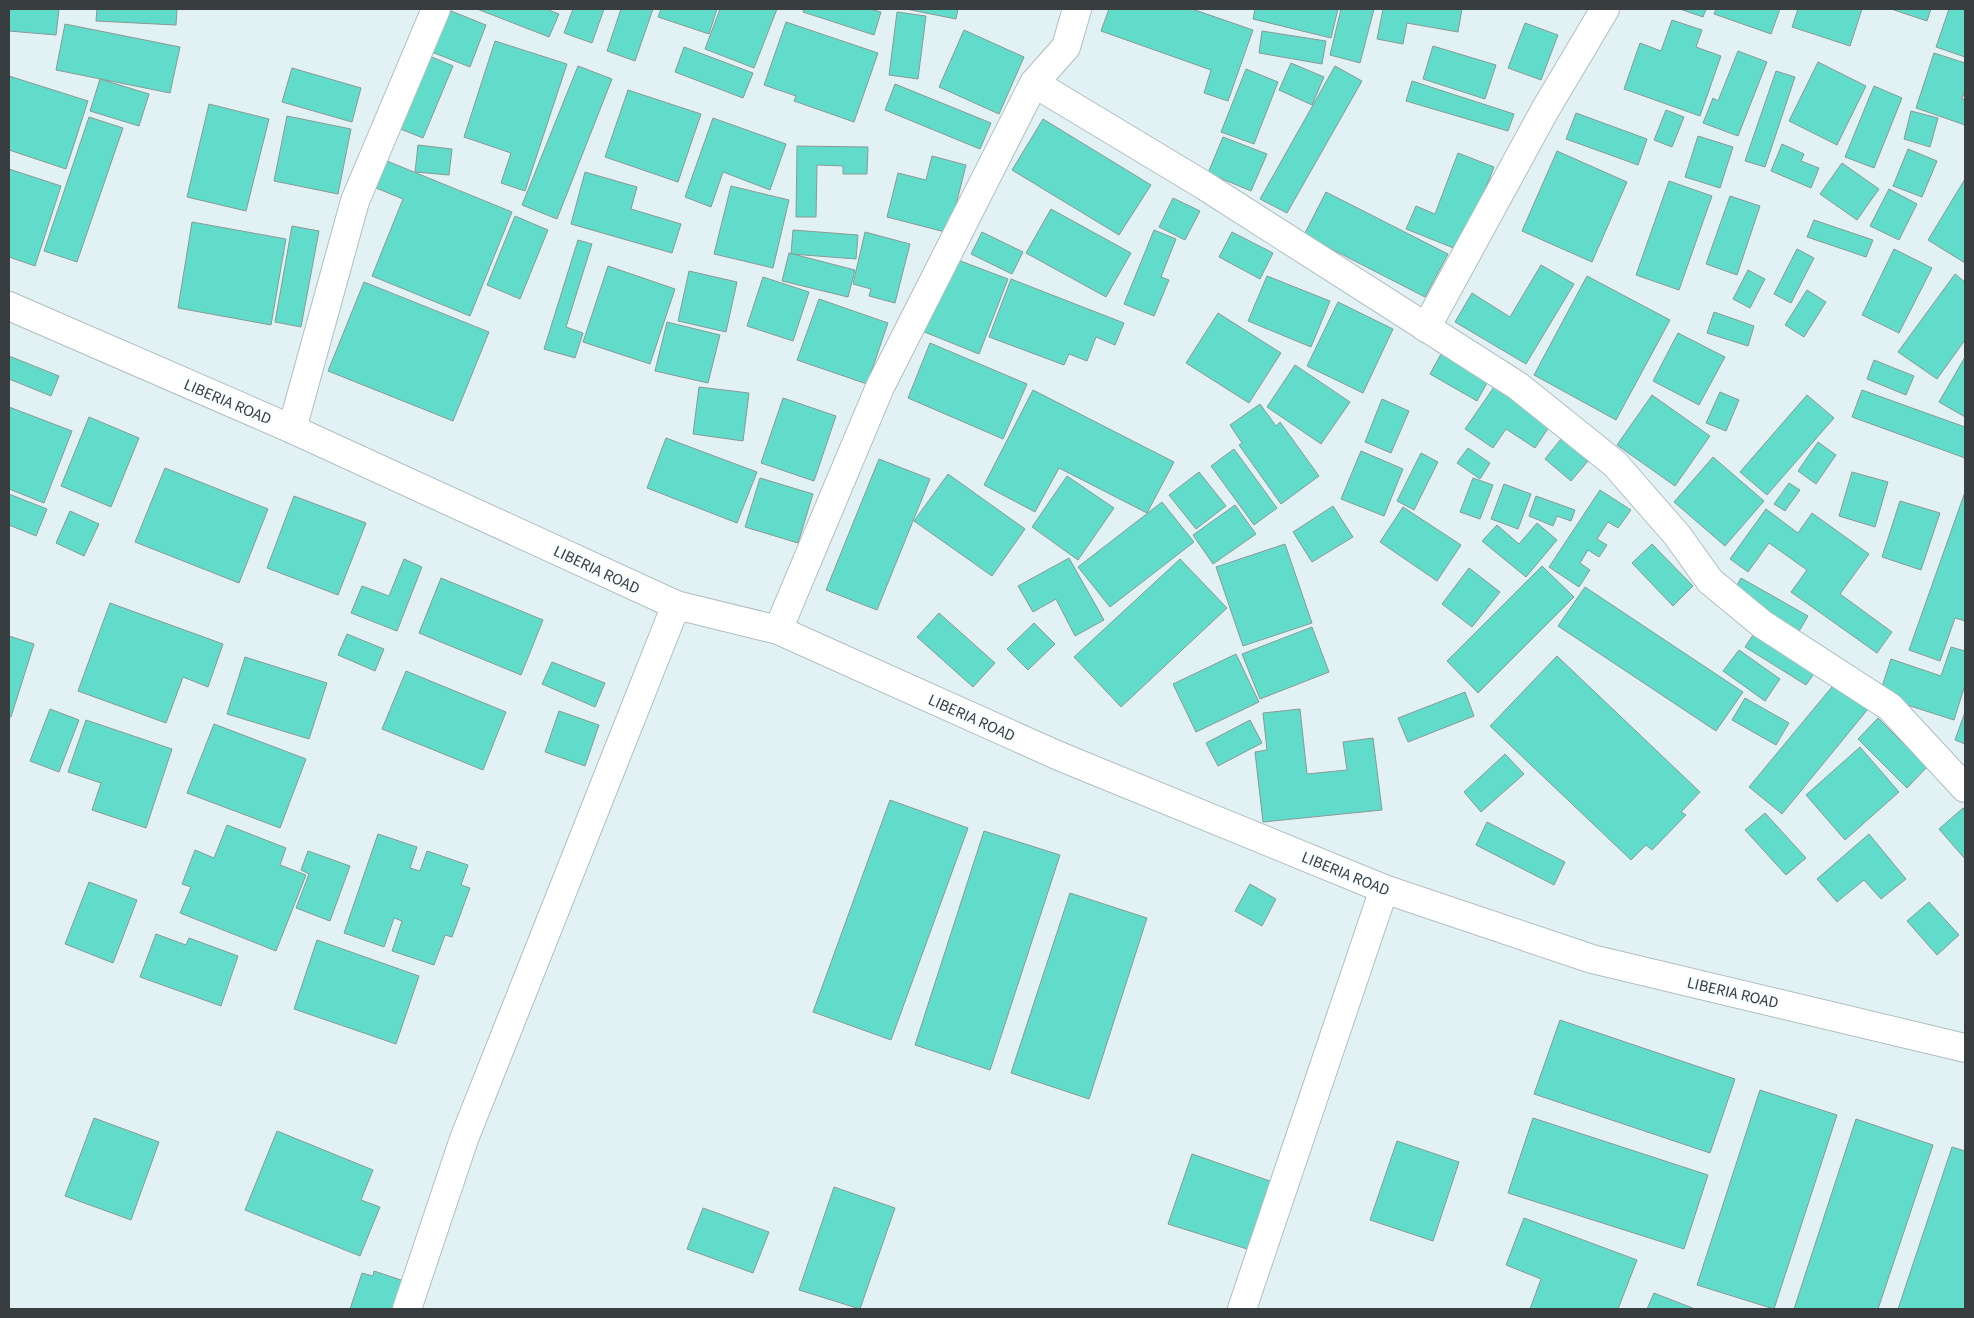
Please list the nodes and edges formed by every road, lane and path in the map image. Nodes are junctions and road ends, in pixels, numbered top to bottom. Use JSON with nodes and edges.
{"nodes":[{"id":1,"x":436,"y":9,"type":"edge"},
{"id":2,"x":1077,"y":9,"type":"edge"},
{"id":3,"x":1605,"y":9,"type":"edge"},
{"id":4,"x":1034,"y":83,"type":"junction"},
{"id":5,"x":9,"y":306,"type":"edge"},
{"id":6,"x":1426,"y":328,"type":"junction"},
{"id":7,"x":292,"y":429,"type":"junction"},
{"id":8,"x":676,"y":605,"type":"junction"},
{"id":9,"x":778,"y":630,"type":"junction"},
{"id":10,"x":1965,"y":788,"type":"edge"},
{"id":11,"x":1384,"y":889,"type":"junction"},
{"id":12,"x":1965,"y":1048,"type":"edge"},
{"id":13,"x":407,"y":1309,"type":"edge"},
{"id":14,"x":1242,"y":1309,"type":"edge"}],
"edges":[{"from":1,"to":7,"type":"street"},
{"from":2,"to":4,"type":"street"},
{"from":3,"to":6,"type":"street"},
{"from":4,"to":6,"type":"street"},
{"from":4,"to":9,"type":"street"},
{"from":5,"to":7,"type":"street","name":"LIBERIA ROAD"},
{"from":6,"to":10,"type":"street"},
{"from":7,"to":8,"type":"street","name":"LIBERIA ROAD"},
{"from":8,"to":9,"type":"street","name":"LIBERIA ROAD"},
{"from":8,"to":13,"type":"street"},
{"from":9,"to":11,"type":"street","name":"LIBERIA ROAD"},
{"from":11,"to":12,"type":"street","name":"LIBERIA ROAD"},
{"from":11,"to":14,"type":"street"}]}
